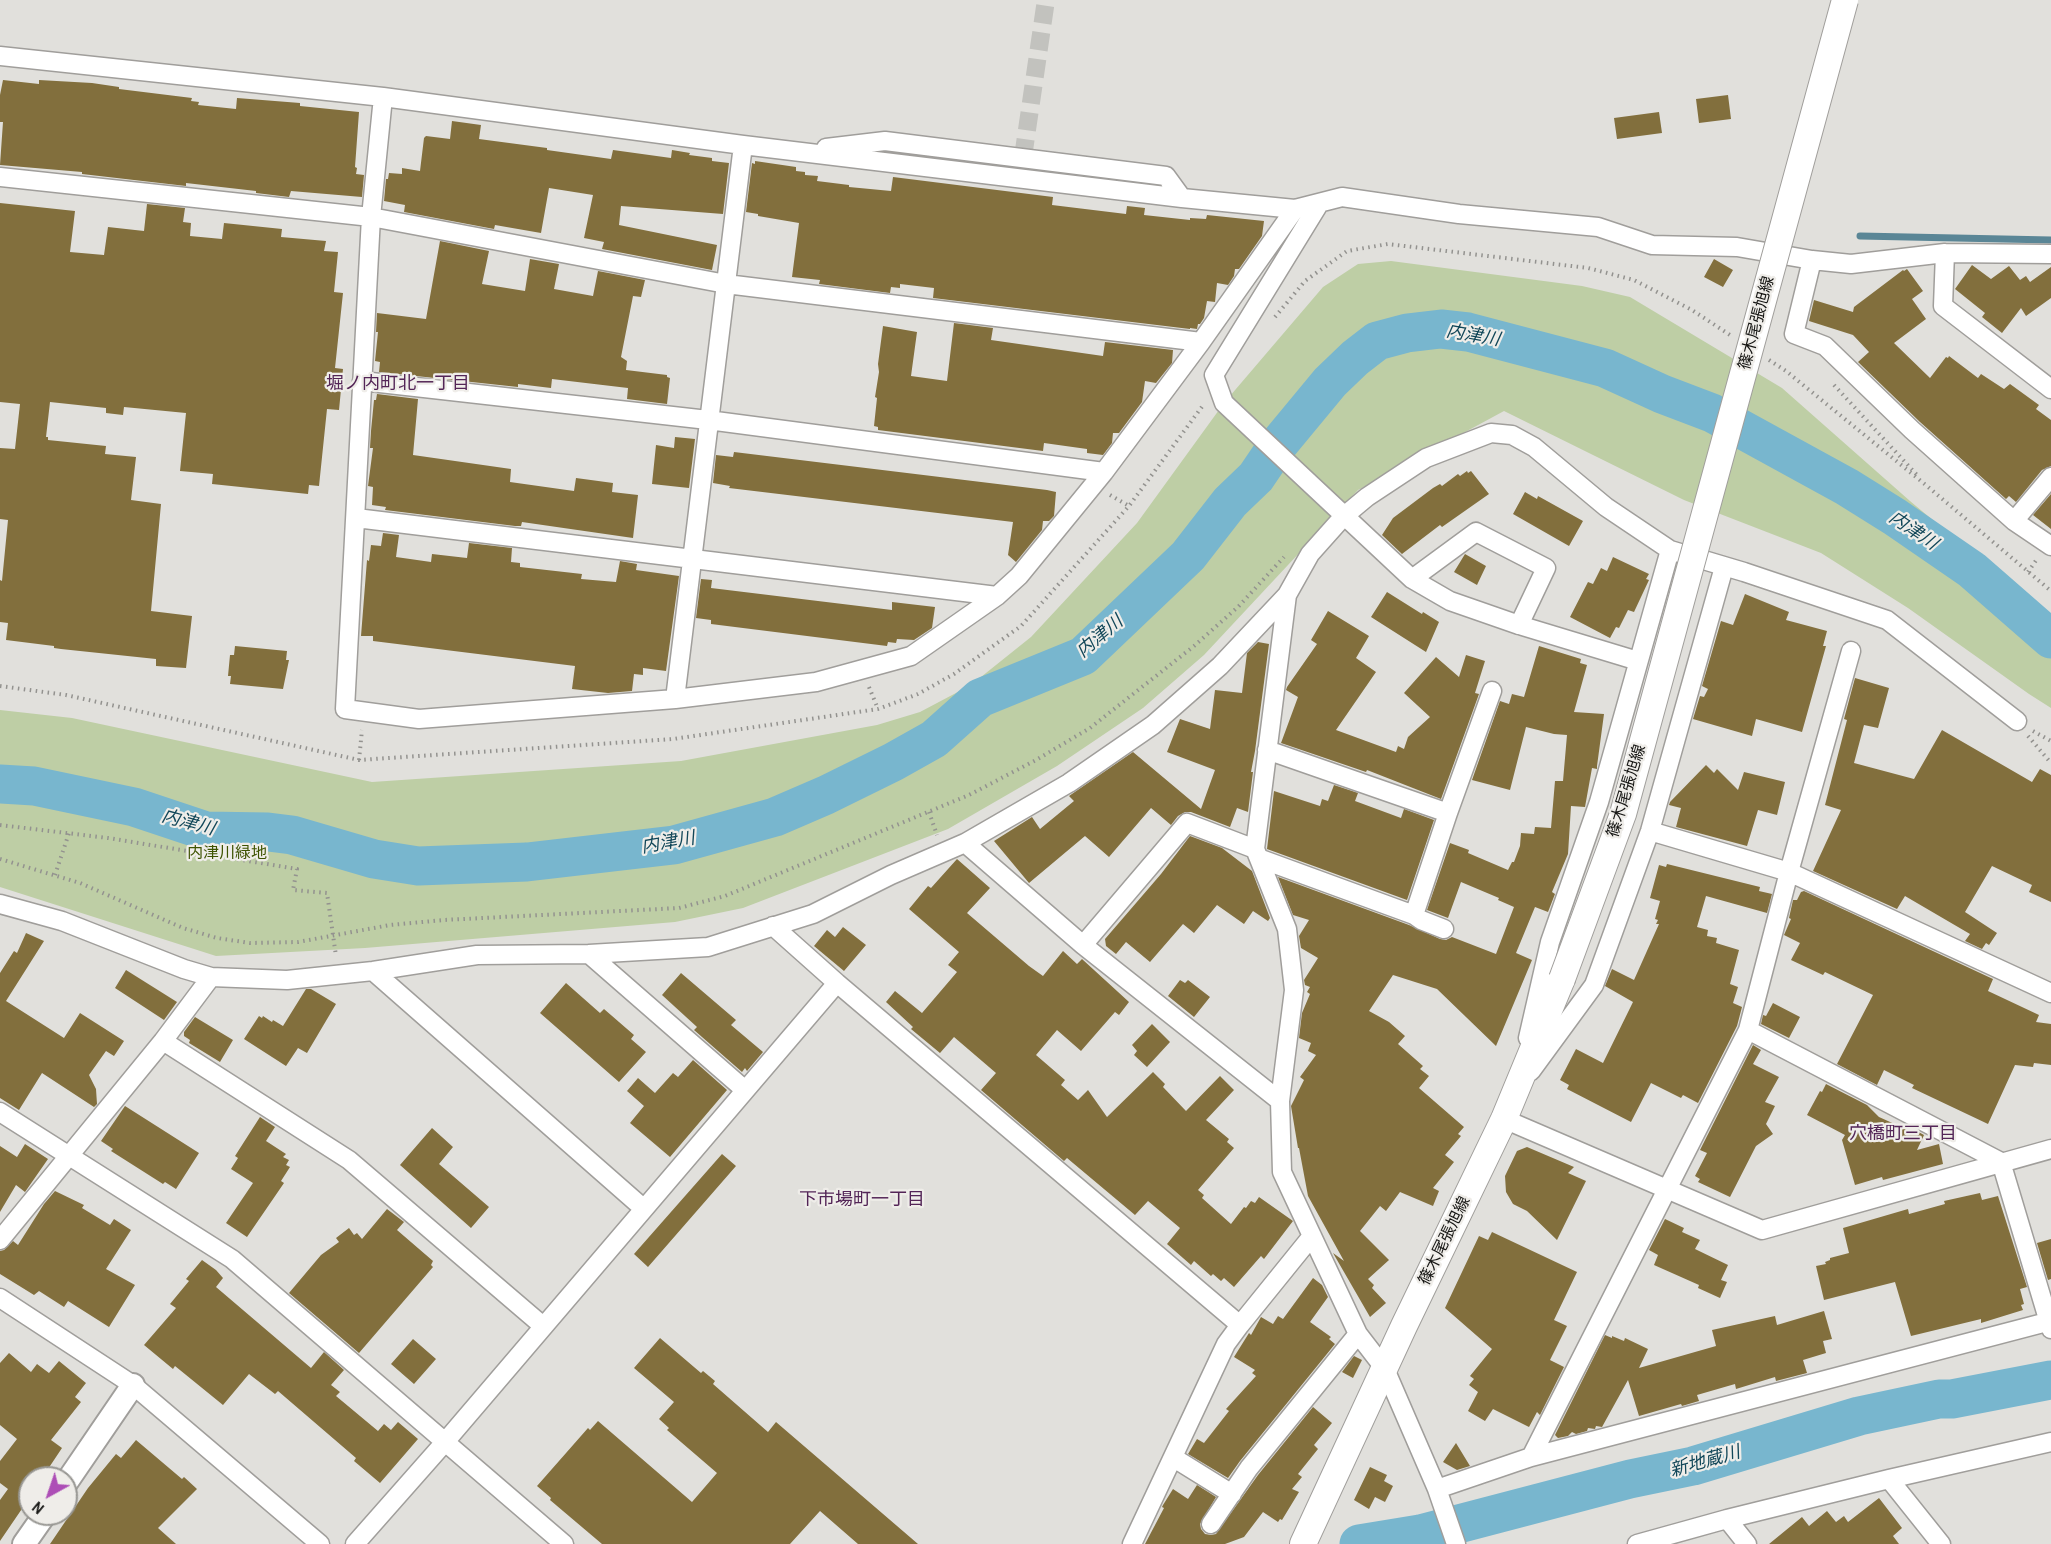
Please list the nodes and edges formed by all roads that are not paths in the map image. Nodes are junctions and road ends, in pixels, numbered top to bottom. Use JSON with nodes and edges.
{"nodes":[{"id":1,"x":1845,"y":0,"type":"edge"},
{"id":2,"x":0,"y":56,"type":"edge"},
{"id":3,"x":383,"y":97,"type":"junction"},
{"id":4,"x":743,"y":145,"type":"junction"},
{"id":5,"x":0,"y":177,"type":"edge"},
{"id":6,"x":1319,"y":204,"type":"junction"},
{"id":7,"x":1295,"y":209,"type":"junction"},
{"id":8,"x":371,"y":217,"type":"junction"},
{"id":9,"x":1945,"y":253,"type":"junction"},
{"id":10,"x":2051,"y":254,"type":"edge"},
{"id":11,"x":1812,"y":260,"type":"junction"},
{"id":12,"x":726,"y":284,"type":"junction"},
{"id":13,"x":1201,"y":342,"type":"junction"},
{"id":14,"x":362,"y":381,"type":"junction"},
{"id":15,"x":2051,"y":389,"type":"edge"},
{"id":16,"x":708,"y":420,"type":"junction"},
{"id":17,"x":1104,"y":472,"type":"junction"},
{"id":18,"x":2051,"y":477,"type":"edge"},
{"id":19,"x":1338,"y":512,"type":"junction"},
{"id":20,"x":356,"y":518,"type":"junction"},
{"id":21,"x":2014,"y":521,"type":"junction"},
{"id":22,"x":2051,"y":546,"type":"edge"},
{"id":23,"x":1670,"y":550,"type":"junction"},
{"id":24,"x":692,"y":558,"type":"junction"},
{"id":25,"x":1724,"y":567,"type":"junction"},
{"id":26,"x":1412,"y":579,"type":"junction"},
{"id":27,"x":1287,"y":594,"type":"junction"},
{"id":28,"x":997,"y":596,"type":"junction"},
{"id":29,"x":1519,"y":625,"type":"junction"},
{"id":30,"x":1851,"y":651,"type":"dead end"},
{"id":31,"x":1638,"y":661,"type":"junction"},
{"id":32,"x":1492,"y":691,"type":"dead end"},
{"id":33,"x":675,"y":699,"type":"junction"},
{"id":34,"x":2017,"y":721,"type":"road end"},
{"id":35,"x":1267,"y":750,"type":"junction"},
{"id":36,"x":1448,"y":813,"type":"junction"},
{"id":37,"x":1650,"y":831,"type":"junction"},
{"id":38,"x":965,"y":843,"type":"junction"},
{"id":39,"x":1258,"y":854,"type":"junction"},
{"id":40,"x":1789,"y":872,"type":"junction"},
{"id":41,"x":0,"y":904,"type":"edge"},
{"id":42,"x":1414,"y":915,"type":"junction"},
{"id":43,"x":773,"y":926,"type":"junction"},
{"id":44,"x":1444,"y":929,"type":"dead end"},
{"id":45,"x":1083,"y":945,"type":"junction"},
{"id":46,"x":589,"y":954,"type":"junction"},
{"id":47,"x":373,"y":971,"type":"junction"},
{"id":48,"x":211,"y":977,"type":"junction"},
{"id":49,"x":837,"y":983,"type":"junction"},
{"id":50,"x":2051,"y":993,"type":"edge"},
{"id":51,"x":1748,"y":1030,"type":"junction"},
{"id":52,"x":163,"y":1041,"type":"junction"},
{"id":53,"x":745,"y":1090,"type":"junction"},
{"id":54,"x":1515,"y":1094,"type":"junction"},
{"id":55,"x":1280,"y":1101,"type":"junction"},
{"id":56,"x":0,"y":1112,"type":"edge"},
{"id":57,"x":1504,"y":1119,"type":"junction"},
{"id":58,"x":2051,"y":1149,"type":"edge"},
{"id":59,"x":69,"y":1155,"type":"junction"},
{"id":60,"x":2001,"y":1162,"type":"junction"},
{"id":61,"x":1666,"y":1190,"type":"junction"},
{"id":62,"x":643,"y":1208,"type":"junction"},
{"id":63,"x":1312,"y":1236,"type":"junction"},
{"id":64,"x":0,"y":1240,"type":"edge"},
{"id":65,"x":0,"y":1298,"type":"edge"},
{"id":66,"x":2050,"y":1324,"type":"edge"},
{"id":67,"x":1240,"y":1325,"type":"junction"},
{"id":68,"x":543,"y":1326,"type":"junction"},
{"id":69,"x":1358,"y":1334,"type":"junction"},
{"id":70,"x":1385,"y":1369,"type":"junction"},
{"id":71,"x":133,"y":1385,"type":"junction"},
{"id":72,"x":445,"y":1442,"type":"junction"},
{"id":73,"x":2051,"y":1442,"type":"edge"},
{"id":74,"x":1531,"y":1457,"type":"junction"},
{"id":75,"x":1174,"y":1458,"type":"junction"},
{"id":76,"x":78,"y":1466,"type":"edge"},
{"id":77,"x":1889,"y":1479,"type":"junction"},
{"id":78,"x":1232,"y":1494,"type":"junction"},
{"id":79,"x":1439,"y":1496,"type":"junction"},
{"id":80,"x":1727,"y":1519,"type":"junction"},
{"id":81,"x":1211,"y":1524,"type":"dead end"},
{"id":82,"x":37,"y":1526,"type":"edge"},
{"id":83,"x":1306,"y":1537,"type":"edge"},
{"id":84,"x":24,"y":1544,"type":"edge"},
{"id":85,"x":320,"y":1544,"type":"edge"},
{"id":86,"x":355,"y":1544,"type":"edge"},
{"id":87,"x":564,"y":1544,"type":"edge"},
{"id":88,"x":1132,"y":1544,"type":"edge"},
{"id":89,"x":1456,"y":1544,"type":"edge"},
{"id":90,"x":1637,"y":1544,"type":"edge"},
{"id":91,"x":1747,"y":1544,"type":"edge"},
{"id":92,"x":1941,"y":1544,"type":"edge"}],
"edges":[{"from":1,"to":54,"type":"main road","name":"篠木尾張旭線","bridge":true},
{"from":2,"to":3,"type":"street"},
{"from":3,"to":4,"type":"street"},
{"from":3,"to":8,"type":"street"},
{"from":4,"to":7,"type":"street"},
{"from":4,"to":12,"type":"street"},
{"from":5,"to":8,"type":"street"},
{"from":6,"to":7,"type":"street"},
{"from":6,"to":11,"type":"street"},
{"from":6,"to":19,"type":"street"},
{"from":7,"to":13,"type":"street"},
{"from":8,"to":12,"type":"street"},
{"from":8,"to":14,"type":"street"},
{"from":9,"to":10,"type":"street"},
{"from":9,"to":11,"type":"street"},
{"from":9,"to":15,"type":"street"},
{"from":11,"to":21,"type":"street"},
{"from":12,"to":13,"type":"street"},
{"from":12,"to":16,"type":"street"},
{"from":13,"to":17,"type":"street"},
{"from":14,"to":16,"type":"street"},
{"from":14,"to":20,"type":"street"},
{"from":16,"to":17,"type":"street"},
{"from":16,"to":24,"type":"street"},
{"from":17,"to":28,"type":"street"},
{"from":18,"to":21,"type":"street"},
{"from":19,"to":23,"type":"street"},
{"from":19,"to":26,"type":"street"},
{"from":19,"to":27,"type":"street"},
{"from":20,"to":24,"type":"street"},
{"from":20,"to":33,"type":"street"},
{"from":21,"to":22,"type":"street"},
{"from":23,"to":25,"type":"street"},
{"from":23,"to":31,"type":"street"},
{"from":24,"to":28,"type":"street"},
{"from":24,"to":33,"type":"street"},
{"from":25,"to":34,"type":"street"},
{"from":25,"to":37,"type":"street"},
{"from":26,"to":29,"type":"street"},
{"from":26,"to":29,"type":"street"},
{"from":27,"to":35,"type":"street"},
{"from":27,"to":38,"type":"street"},
{"from":28,"to":33,"type":"street"},
{"from":29,"to":31,"type":"street"},
{"from":30,"to":40,"type":"street"},
{"from":31,"to":54,"type":"street"},
{"from":32,"to":36,"type":"street"},
{"from":35,"to":36,"type":"street"},
{"from":35,"to":39,"type":"street"},
{"from":36,"to":42,"type":"street"},
{"from":37,"to":40,"type":"street"},
{"from":37,"to":54,"type":"street"},
{"from":38,"to":43,"type":"street"},
{"from":38,"to":45,"type":"street"},
{"from":39,"to":42,"type":"street"},
{"from":39,"to":45,"type":"street"},
{"from":39,"to":55,"type":"street"},
{"from":40,"to":50,"type":"street"},
{"from":40,"to":51,"type":"street"},
{"from":41,"to":48,"type":"street"},
{"from":42,"to":44,"type":"street"},
{"from":43,"to":46,"type":"street"},
{"from":43,"to":49,"type":"street"},
{"from":45,"to":55,"type":"street"},
{"from":46,"to":47,"type":"street"},
{"from":46,"to":53,"type":"street"},
{"from":47,"to":48,"type":"street"},
{"from":47,"to":62,"type":"street"},
{"from":48,"to":52,"type":"street"},
{"from":49,"to":53,"type":"street"},
{"from":49,"to":67,"type":"street"},
{"from":51,"to":60,"type":"street"},
{"from":51,"to":61,"type":"street"},
{"from":52,"to":59,"type":"street"},
{"from":52,"to":68,"type":"street"},
{"from":53,"to":62,"type":"street"},
{"from":54,"to":57,"type":"main road","name":"篠木尾張旭線"},
{"from":55,"to":63,"type":"street"},
{"from":56,"to":59,"type":"street"},
{"from":57,"to":61,"type":"street"},
{"from":57,"to":70,"type":"main road","name":"篠木尾張旭線"},
{"from":58,"to":60,"type":"street"},
{"from":59,"to":64,"type":"street"},
{"from":59,"to":72,"type":"street"},
{"from":60,"to":61,"type":"street"},
{"from":60,"to":66,"type":"street"},
{"from":61,"to":74,"type":"street"},
{"from":62,"to":68,"type":"street"},
{"from":63,"to":67,"type":"street"},
{"from":63,"to":69,"type":"street"},
{"from":65,"to":71,"type":"street"},
{"from":66,"to":74,"type":"street"},
{"from":67,"to":75,"type":"street"},
{"from":68,"to":72,"type":"street"},
{"from":69,"to":70,"type":"street"},
{"from":69,"to":78,"type":"street"},
{"from":70,"to":79,"type":"street"},
{"from":70,"to":83,"type":"main road","name":"篠木尾張旭線"},
{"from":71,"to":76,"type":"street"},
{"from":71,"to":85,"type":"street"},
{"from":72,"to":86,"type":"street"},
{"from":72,"to":87,"type":"street"},
{"from":73,"to":77,"type":"street"},
{"from":74,"to":79,"type":"street"},
{"from":75,"to":78,"type":"street"},
{"from":75,"to":88,"type":"street"},
{"from":77,"to":80,"type":"street"},
{"from":77,"to":92,"type":"street"},
{"from":78,"to":81,"type":"street"},
{"from":79,"to":89,"type":"street"},
{"from":80,"to":90,"type":"street"},
{"from":80,"to":91,"type":"street"},
{"from":82,"to":84,"type":"street"}]}
